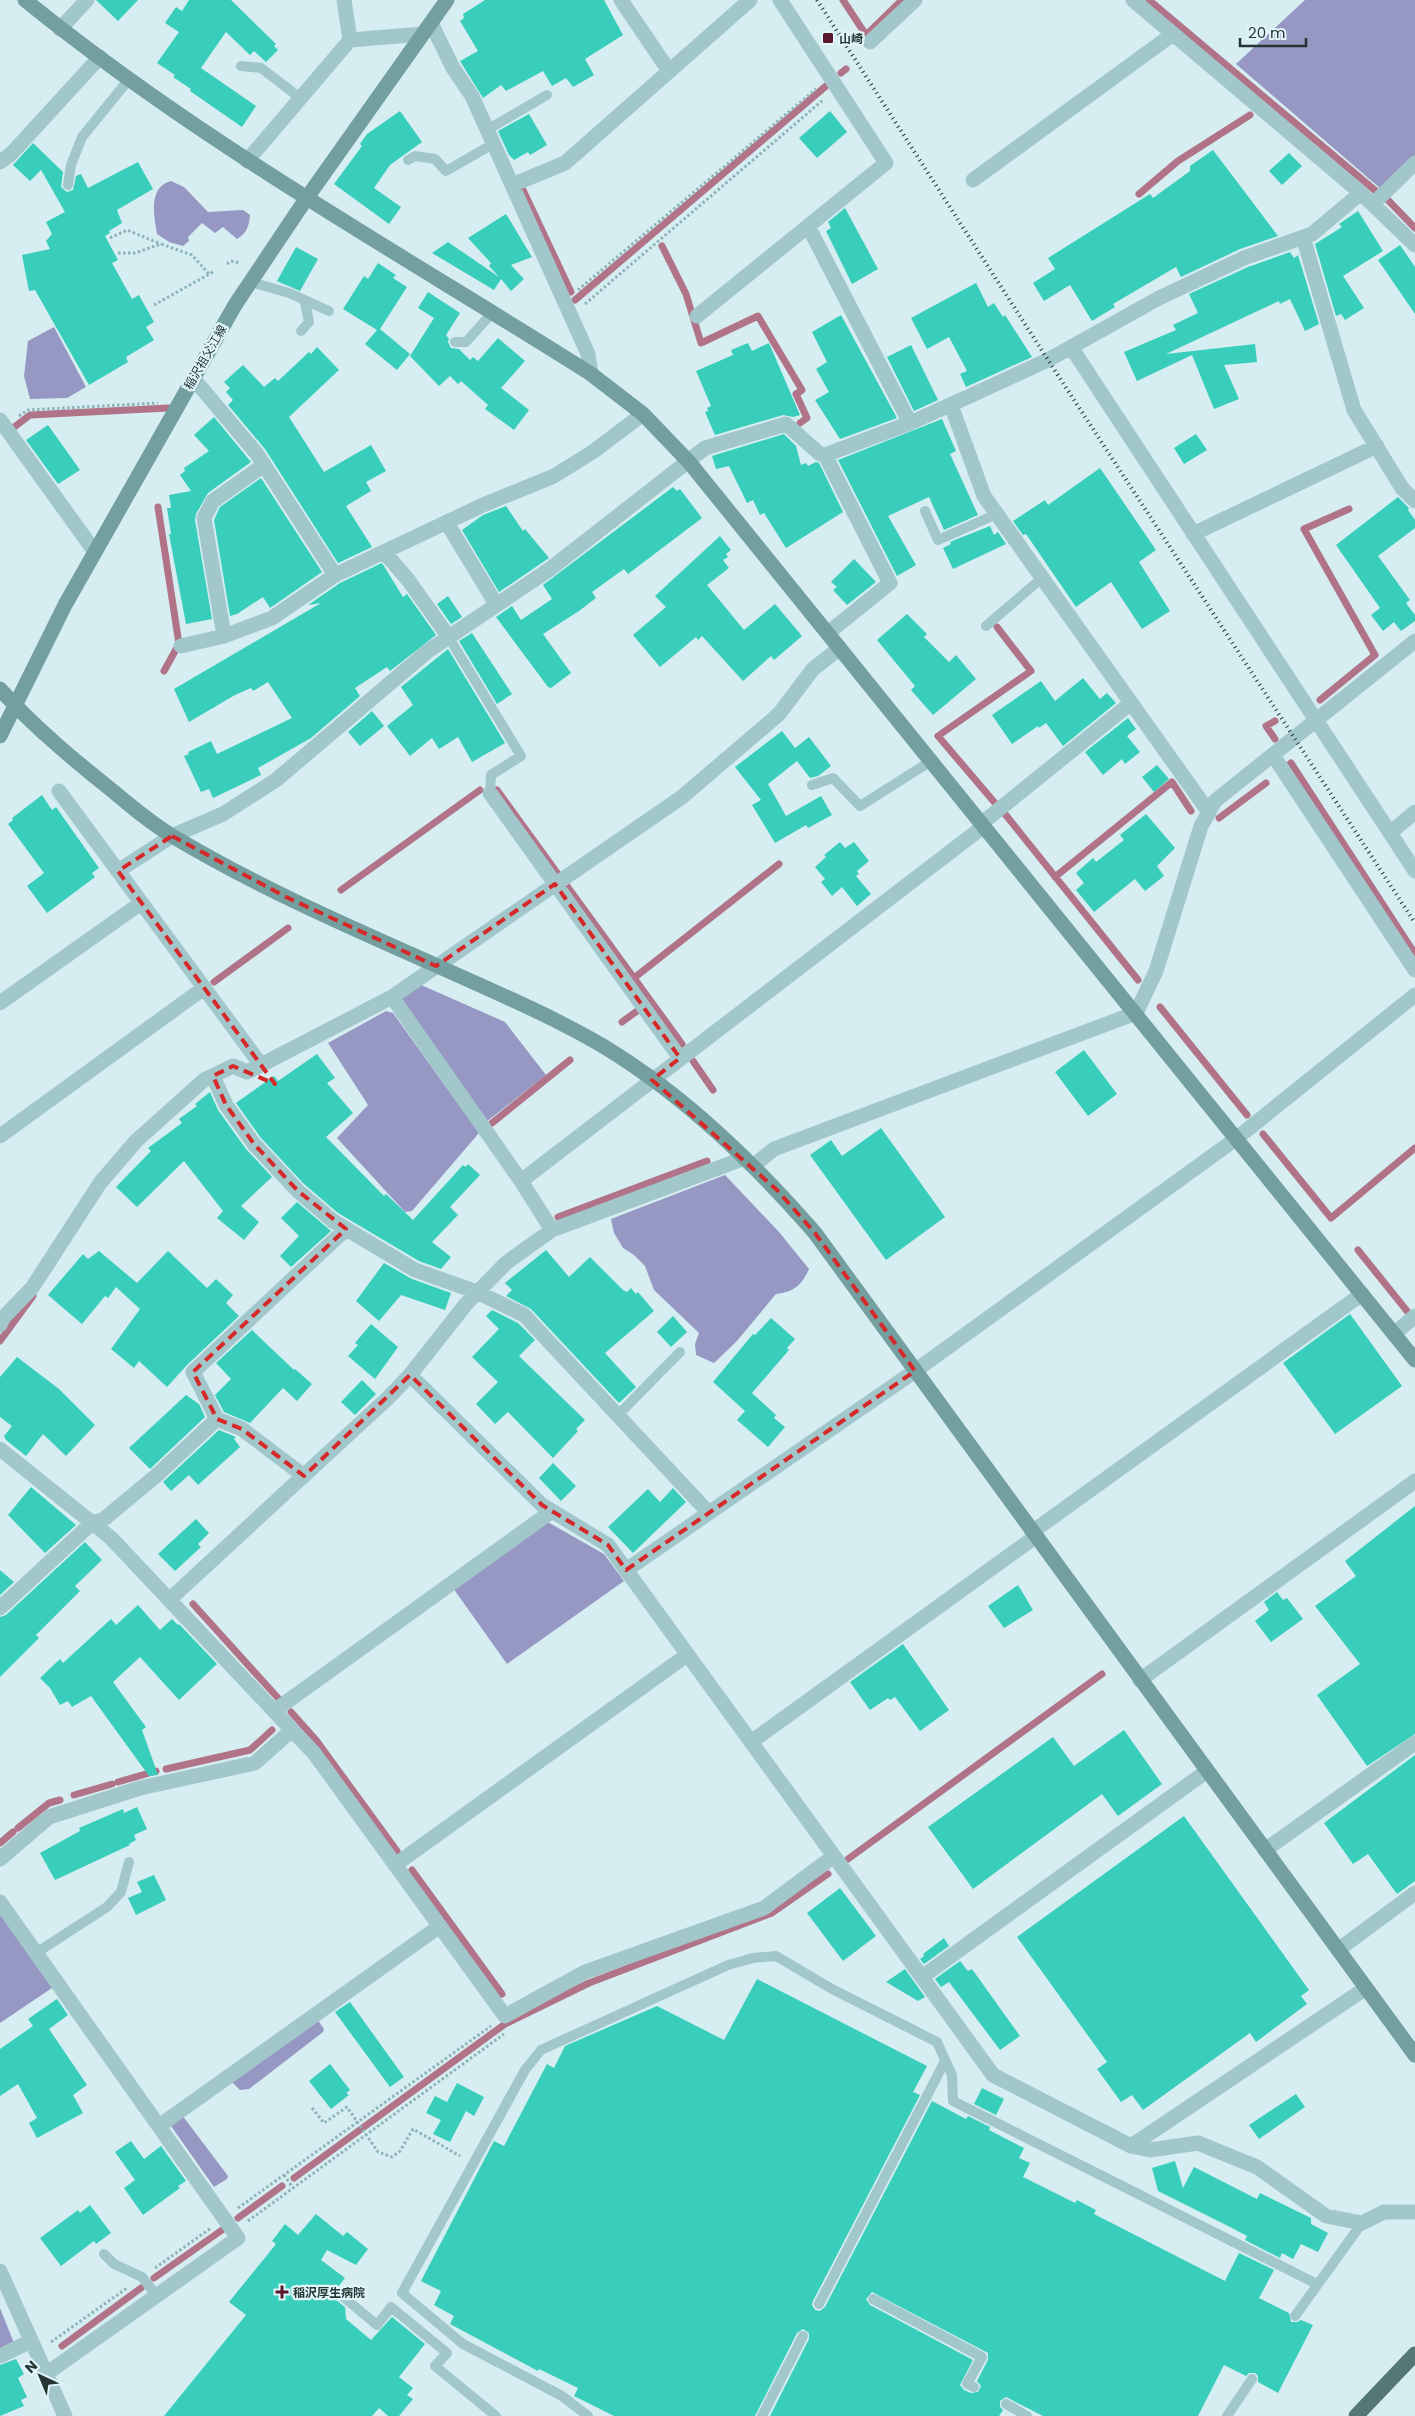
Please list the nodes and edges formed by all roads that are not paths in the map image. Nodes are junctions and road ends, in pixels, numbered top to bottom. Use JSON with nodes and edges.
{"nodes":[{"id":1,"x":25,"y":0,"type":"edge"},
{"id":2,"x":87,"y":0,"type":"edge"},
{"id":3,"x":344,"y":0,"type":"edge"},
{"id":4,"x":447,"y":0,"type":"edge"},
{"id":5,"x":621,"y":0,"type":"edge"},
{"id":6,"x":750,"y":0,"type":"edge"},
{"id":7,"x":780,"y":0,"type":"edge"},
{"id":8,"x":915,"y":0,"type":"edge"},
{"id":9,"x":1133,"y":0,"type":"edge"},
{"id":10,"x":427,"y":28,"type":"junction"},
{"id":11,"x":60,"y":29,"type":"junction"},
{"id":12,"x":1174,"y":34,"type":"junction"},
{"id":13,"x":350,"y":40,"type":"junction"},
{"id":14,"x":870,"y":42,"type":"dead end"},
{"id":15,"x":100,"y":57,"type":"junction"},
{"id":16,"x":242,"y":66,"type":"dead end"},
{"id":17,"x":670,"y":70,"type":"junction"},
{"id":18,"x":130,"y":78,"type":"junction"},
{"id":19,"x":547,"y":95,"type":"dead end"},
{"id":20,"x":298,"y":97,"type":"junction"},
{"id":21,"x":487,"y":130,"type":"junction"},
{"id":22,"x":494,"y":144,"type":"junction"},
{"id":23,"x":408,"y":160,"type":"dead end"},
{"id":24,"x":247,"y":161,"type":"junction"},
{"id":25,"x":0,"y":162,"type":"edge"},
{"id":26,"x":1415,"y":163,"type":"edge"},
{"id":27,"x":973,"y":180,"type":"dead end"},
{"id":28,"x":68,"y":185,"type":"dead end"},
{"id":29,"x":512,"y":185,"type":"junction"},
{"id":30,"x":1361,"y":192,"type":"junction"},
{"id":31,"x":306,"y":199,"type":"junction"},
{"id":32,"x":1373,"y":204,"type":"junction"},
{"id":33,"x":808,"y":226,"type":"junction"},
{"id":34,"x":1303,"y":237,"type":"junction"},
{"id":35,"x":1415,"y":245,"type":"edge"},
{"id":36,"x":251,"y":282,"type":"junction"},
{"id":37,"x":305,"y":302,"type":"junction"},
{"id":38,"x":329,"y":311,"type":"dead end"},
{"id":39,"x":492,"y":313,"type":"junction"},
{"id":40,"x":697,"y":316,"type":"dead end"},
{"id":41,"x":301,"y":331,"type":"dead end"},
{"id":42,"x":455,"y":342,"type":"dead end"},
{"id":43,"x":1071,"y":348,"type":"junction"},
{"id":44,"x":590,"y":374,"type":"junction"},
{"id":45,"x":193,"y":378,"type":"junction"},
{"id":46,"x":951,"y":405,"type":"junction"},
{"id":47,"x":643,"y":414,"type":"junction"},
{"id":48,"x":2,"y":423,"type":"edge"},
{"id":49,"x":910,"y":423,"type":"junction"},
{"id":50,"x":1377,"y":446,"type":"junction"},
{"id":51,"x":825,"y":455,"type":"junction"},
{"id":52,"x":690,"y":462,"type":"junction"},
{"id":53,"x":264,"y":465,"type":"junction"},
{"id":54,"x":1415,"y":501,"type":"edge"},
{"id":55,"x":925,"y":511,"type":"dead end"},
{"id":56,"x":997,"y":514,"type":"junction"},
{"id":57,"x":446,"y":523,"type":"junction"},
{"id":58,"x":1193,"y":534,"type":"junction"},
{"id":59,"x":96,"y":552,"type":"junction"},
{"id":60,"x":385,"y":553,"type":"junction"},
{"id":61,"x":335,"y":575,"type":"junction"},
{"id":62,"x":1042,"y":578,"type":"junction"},
{"id":63,"x":496,"y":604,"type":"junction"},
{"id":64,"x":986,"y":626,"type":"dead end"},
{"id":65,"x":828,"y":633,"type":"junction"},
{"id":66,"x":224,"y":636,"type":"junction"},
{"id":67,"x":448,"y":636,"type":"junction"},
{"id":68,"x":1415,"y":641,"type":"edge"},
{"id":69,"x":181,"y":646,"type":"dead end"},
{"id":70,"x":840,"y":648,"type":"junction"},
{"id":71,"x":0,"y":689,"type":"edge"},
{"id":72,"x":1130,"y":703,"type":"junction"},
{"id":73,"x":14,"y":705,"type":"junction"},
{"id":74,"x":1317,"y":721,"type":"junction"},
{"id":75,"x":0,"y":736,"type":"edge"},
{"id":76,"x":1273,"y":755,"type":"junction"},
{"id":77,"x":932,"y":761,"type":"junction"},
{"id":78,"x":812,"y":785,"type":"dead end"},
{"id":79,"x":59,"y":791,"type":"dead end"},
{"id":80,"x":490,"y":793,"type":"joint"},
{"id":81,"x":1208,"y":811,"type":"junction"},
{"id":82,"x":1415,"y":812,"type":"edge"},
{"id":83,"x":983,"y":824,"type":"junction"},
{"id":84,"x":1390,"y":833,"type":"junction"},
{"id":85,"x":172,"y":836,"type":"junction"},
{"id":86,"x":118,"y":871,"type":"junction"},
{"id":87,"x":1415,"y":871,"type":"edge"},
{"id":88,"x":555,"y":884,"type":"junction"},
{"id":89,"x":141,"y":903,"type":"junction"},
{"id":90,"x":436,"y":966,"type":"junction"},
{"id":91,"x":1415,"y":970,"type":"edge"},
{"id":92,"x":204,"y":988,"type":"junction"},
{"id":93,"x":1415,"y":995,"type":"edge"},
{"id":94,"x":392,"y":997,"type":"junction"},
{"id":95,"x":0,"y":1003,"type":"edge"},
{"id":96,"x":1136,"y":1013,"type":"junction"},
{"id":97,"x":680,"y":1058,"type":"junction"},
{"id":98,"x":261,"y":1065,"type":"junction"},
{"id":99,"x":213,"y":1076,"type":"junction"},
{"id":100,"x":652,"y":1080,"type":"junction"},
{"id":101,"x":0,"y":1136,"type":"edge"},
{"id":102,"x":1237,"y":1138,"type":"junction"},
{"id":103,"x":749,"y":1162,"type":"junction"},
{"id":104,"x":521,"y":1181,"type":"junction"},
{"id":105,"x":346,"y":1229,"type":"junction"},
{"id":106,"x":552,"y":1230,"type":"junction"},
{"id":107,"x":478,"y":1292,"type":"junction"},
{"id":108,"x":1362,"y":1294,"type":"junction"},
{"id":109,"x":1415,"y":1316,"type":"edge"},
{"id":110,"x":0,"y":1325,"type":"edge"},
{"id":111,"x":1394,"y":1334,"type":"junction"},
{"id":112,"x":680,"y":1352,"type":"dead end"},
{"id":113,"x":1415,"y":1360,"type":"edge"},
{"id":114,"x":914,"y":1371,"type":"junction"},
{"id":115,"x":410,"y":1375,"type":"junction"},
{"id":116,"x":618,"y":1415,"type":"junction"},
{"id":117,"x":218,"y":1419,"type":"junction"},
{"id":118,"x":0,"y":1450,"type":"edge"},
{"id":119,"x":304,"y":1476,"type":"junction"},
{"id":120,"x":1415,"y":1481,"type":"edge"},
{"id":121,"x":552,"y":1511,"type":"junction"},
{"id":122,"x":709,"y":1513,"type":"junction"},
{"id":123,"x":92,"y":1523,"type":"junction"},
{"id":124,"x":1034,"y":1534,"type":"junction"},
{"id":125,"x":626,"y":1570,"type":"junction"},
{"id":126,"x":170,"y":1600,"type":"junction"},
{"id":127,"x":0,"y":1608,"type":"edge"},
{"id":128,"x":688,"y":1655,"type":"junction"},
{"id":129,"x":1140,"y":1680,"type":"junction"},
{"id":130,"x":274,"y":1711,"type":"junction"},
{"id":131,"x":292,"y":1730,"type":"junction"},
{"id":132,"x":751,"y":1742,"type":"junction"},
{"id":133,"x":1415,"y":1743,"type":"edge"},
{"id":134,"x":1207,"y":1771,"type":"junction"},
{"id":135,"x":1265,"y":1850,"type":"junction"},
{"id":136,"x":834,"y":1856,"type":"junction"},
{"id":137,"x":0,"y":1859,"type":"edge"},
{"id":138,"x":129,"y":1862,"type":"dead end"},
{"id":139,"x":396,"y":1865,"type":"junction"},
{"id":140,"x":1415,"y":1893,"type":"edge"},
{"id":141,"x":0,"y":1902,"type":"edge"},
{"id":142,"x":440,"y":1926,"type":"junction"},
{"id":143,"x":1338,"y":1950,"type":"junction"},
{"id":144,"x":36,"y":1953,"type":"junction"},
{"id":145,"x":922,"y":1977,"type":"junction"},
{"id":146,"x":1366,"y":1988,"type":"junction"},
{"id":147,"x":1415,"y":2055,"type":"edge"},
{"id":148,"x":945,"y":2061,"type":"junction"},
{"id":149,"x":158,"y":2126,"type":"junction"},
{"id":150,"x":1131,"y":2146,"type":"junction"},
{"id":151,"x":1415,"y":2212,"type":"edge"},
{"id":152,"x":1362,"y":2223,"type":"junction"},
{"id":153,"x":104,"y":2254,"type":"dead end"},
{"id":154,"x":0,"y":2271,"type":"edge"},
{"id":155,"x":1317,"y":2284,"type":"junction"},
{"id":156,"x":341,"y":2295,"type":"dead end"},
{"id":157,"x":157,"y":2296,"type":"junction"},
{"id":158,"x":873,"y":2299,"type":"dead end"},
{"id":159,"x":820,"y":2304,"type":"dead end"},
{"id":160,"x":1295,"y":2316,"type":"dead end"},
{"id":161,"x":803,"y":2336,"type":"dead end"},
{"id":162,"x":34,"y":2347,"type":"junction"},
{"id":163,"x":1415,"y":2354,"type":"edge"},
{"id":164,"x":0,"y":2356,"type":"edge"},
{"id":165,"x":46,"y":2374,"type":"junction"},
{"id":166,"x":1252,"y":2379,"type":"dead end"},
{"id":167,"x":974,"y":2388,"type":"dead end"},
{"id":168,"x":1006,"y":2404,"type":"dead end"},
{"id":169,"x":65,"y":2416,"type":"edge"},
{"id":170,"x":496,"y":2416,"type":"edge"},
{"id":171,"x":588,"y":2416,"type":"edge"},
{"id":172,"x":762,"y":2416,"type":"edge"},
{"id":173,"x":1027,"y":2416,"type":"edge"},
{"id":174,"x":1227,"y":2416,"type":"edge"},
{"id":175,"x":1356,"y":2416,"type":"edge"}],
"edges":[{"from":1,"to":11,"type":"street"},
{"from":2,"to":11,"type":"street"},
{"from":3,"to":13,"type":"street"},
{"from":4,"to":10,"type":"street","name":"稲沢祖父江線"},
{"from":5,"to":17,"type":"street"},
{"from":6,"to":17,"type":"street"},
{"from":7,"to":33,"type":"street"},
{"from":8,"to":14,"type":"street"},
{"from":9,"to":12,"type":"street"},
{"from":10,"to":13,"type":"street"},
{"from":10,"to":21,"type":"street"},
{"from":10,"to":31,"type":"street","name":"稲沢祖父江線"},
{"from":11,"to":15,"type":"street"},
{"from":12,"to":27,"type":"street"},
{"from":12,"to":30,"type":"street"},
{"from":13,"to":20,"type":"street"},
{"from":15,"to":18,"type":"street"},
{"from":15,"to":25,"type":"street"},
{"from":16,"to":20,"type":"lane"},
{"from":17,"to":29,"type":"street"},
{"from":18,"to":24,"type":"street"},
{"from":18,"to":28,"type":"lane"},
{"from":19,"to":21,"type":"lane"},
{"from":20,"to":24,"type":"street"},
{"from":21,"to":22,"type":"street"},
{"from":22,"to":23,"type":"lane"},
{"from":22,"to":29,"type":"street"},
{"from":24,"to":31,"type":"street"},
{"from":26,"to":32,"type":"street"},
{"from":29,"to":44,"type":"street"},
{"from":30,"to":32,"type":"street"},
{"from":30,"to":34,"type":"street"},
{"from":31,"to":36,"type":"street","name":"稲沢祖父江線"},
{"from":31,"to":39,"type":"street"},
{"from":32,"to":35,"type":"street"},
{"from":33,"to":40,"type":"street"},
{"from":33,"to":49,"type":"street"},
{"from":34,"to":43,"type":"street"},
{"from":34,"to":50,"type":"street"},
{"from":36,"to":37,"type":"lane"},
{"from":36,"to":45,"type":"street","name":"稲沢祖父江線"},
{"from":37,"to":38,"type":"lane"},
{"from":37,"to":41,"type":"lane"},
{"from":39,"to":42,"type":"lane"},
{"from":39,"to":44,"type":"street"},
{"from":43,"to":46,"type":"street"},
{"from":43,"to":58,"type":"street"},
{"from":44,"to":47,"type":"street"},
{"from":45,"to":53,"type":"street"},
{"from":45,"to":59,"type":"street","name":"稲沢祖父江線"},
{"from":46,"to":49,"type":"street"},
{"from":46,"to":56,"type":"street"},
{"from":47,"to":52,"type":"street"},
{"from":47,"to":57,"type":"street"},
{"from":48,"to":59,"type":"street"},
{"from":49,"to":51,"type":"street"},
{"from":50,"to":54,"type":"street"},
{"from":50,"to":58,"type":"street"},
{"from":51,"to":52,"type":"street"},
{"from":51,"to":65,"type":"street"},
{"from":52,"to":63,"type":"street"},
{"from":52,"to":65,"type":"street"},
{"from":53,"to":61,"type":"street"},
{"from":53,"to":66,"type":"street"},
{"from":55,"to":56,"type":"lane"},
{"from":56,"to":62,"type":"street"},
{"from":57,"to":60,"type":"street"},
{"from":57,"to":63,"type":"street"},
{"from":58,"to":74,"type":"street"},
{"from":59,"to":73,"type":"street","name":"稲沢祖父江線"},
{"from":60,"to":61,"type":"street"},
{"from":60,"to":67,"type":"street"},
{"from":61,"to":66,"type":"street"},
{"from":62,"to":64,"type":"lane"},
{"from":62,"to":72,"type":"street"},
{"from":63,"to":67,"type":"street"},
{"from":65,"to":70,"type":"street"},
{"from":66,"to":69,"type":"street"},
{"from":67,"to":80,"type":"lane"},
{"from":67,"to":85,"type":"street"},
{"from":68,"to":74,"type":"street"},
{"from":70,"to":77,"type":"street"},
{"from":70,"to":88,"type":"street"},
{"from":71,"to":73,"type":"street"},
{"from":72,"to":81,"type":"street"},
{"from":72,"to":83,"type":"street"},
{"from":73,"to":75,"type":"street","name":"稲沢祖父江線"},
{"from":73,"to":85,"type":"street"},
{"from":74,"to":76,"type":"street"},
{"from":74,"to":84,"type":"street"},
{"from":76,"to":81,"type":"street"},
{"from":76,"to":91,"type":"street"},
{"from":77,"to":78,"type":"lane"},
{"from":77,"to":83,"type":"street"},
{"from":79,"to":86,"type":"street"},
{"from":80,"to":88,"type":"street"},
{"from":81,"to":96,"type":"street"},
{"from":82,"to":84,"type":"street"},
{"from":83,"to":96,"type":"street"},
{"from":83,"to":97,"type":"street"},
{"from":84,"to":87,"type":"street"},
{"from":85,"to":86,"type":"street"},
{"from":85,"to":90,"type":"street"},
{"from":86,"to":89,"type":"street"},
{"from":88,"to":90,"type":"street"},
{"from":88,"to":97,"type":"street"},
{"from":89,"to":92,"type":"street"},
{"from":89,"to":95,"type":"street"},
{"from":90,"to":94,"type":"street"},
{"from":90,"to":100,"type":"street"},
{"from":92,"to":98,"type":"street"},
{"from":92,"to":101,"type":"street"},
{"from":93,"to":102,"type":"street"},
{"from":94,"to":98,"type":"street"},
{"from":94,"to":104,"type":"street"},
{"from":96,"to":102,"type":"street"},
{"from":96,"to":103,"type":"street"},
{"from":97,"to":100,"type":"street"},
{"from":98,"to":99,"type":"street"},
{"from":99,"to":105,"type":"street"},
{"from":99,"to":110,"type":"street"},
{"from":100,"to":103,"type":"street"},
{"from":100,"to":104,"type":"street"},
{"from":102,"to":108,"type":"street"},
{"from":102,"to":114,"type":"street"},
{"from":103,"to":106,"type":"street"},
{"from":103,"to":114,"type":"street"},
{"from":104,"to":106,"type":"street"},
{"from":105,"to":107,"type":"street"},
{"from":105,"to":117,"type":"street"},
{"from":106,"to":107,"type":"street"},
{"from":107,"to":115,"type":"street"},
{"from":107,"to":116,"type":"street"},
{"from":108,"to":111,"type":"street"},
{"from":108,"to":124,"type":"street"},
{"from":109,"to":111,"type":"street"},
{"from":111,"to":113,"type":"street"},
{"from":112,"to":116,"type":"lane"},
{"from":114,"to":122,"type":"street"},
{"from":114,"to":124,"type":"street"},
{"from":115,"to":119,"type":"street"},
{"from":115,"to":121,"type":"street"},
{"from":116,"to":122,"type":"street"},
{"from":117,"to":119,"type":"street"},
{"from":117,"to":123,"type":"street"},
{"from":118,"to":123,"type":"street"},
{"from":119,"to":126,"type":"street"},
{"from":120,"to":129,"type":"street"},
{"from":121,"to":125,"type":"street"},
{"from":121,"to":130,"type":"street"},
{"from":122,"to":125,"type":"street"},
{"from":123,"to":126,"type":"street"},
{"from":123,"to":127,"type":"street"},
{"from":124,"to":129,"type":"street"},
{"from":124,"to":132,"type":"street"},
{"from":125,"to":128,"type":"street"},
{"from":126,"to":130,"type":"street"},
{"from":128,"to":132,"type":"street"},
{"from":128,"to":139,"type":"street"},
{"from":129,"to":134,"type":"street"},
{"from":130,"to":131,"type":"street"},
{"from":131,"to":137,"type":"street"},
{"from":131,"to":139,"type":"street"},
{"from":132,"to":136,"type":"street"},
{"from":133,"to":135,"type":"street"},
{"from":134,"to":135,"type":"street"},
{"from":134,"to":145,"type":"street"},
{"from":135,"to":143,"type":"street"},
{"from":136,"to":142,"type":"street"},
{"from":136,"to":145,"type":"street"},
{"from":138,"to":144,"type":"lane"},
{"from":139,"to":142,"type":"street"},
{"from":140,"to":143,"type":"street"},
{"from":141,"to":144,"type":"street"},
{"from":142,"to":149,"type":"street"},
{"from":143,"to":146,"type":"street"},
{"from":144,"to":149,"type":"street"},
{"from":145,"to":150,"type":"street"},
{"from":146,"to":147,"type":"street"},
{"from":146,"to":150,"type":"street"},
{"from":148,"to":155,"type":"lane"},
{"from":148,"to":159,"type":"lane"},
{"from":148,"to":171,"type":"lane"},
{"from":149,"to":157,"type":"street"},
{"from":150,"to":152,"type":"street"},
{"from":151,"to":152,"type":"street"},
{"from":152,"to":155,"type":"lane"},
{"from":153,"to":157,"type":"lane"},
{"from":154,"to":162,"type":"street"},
{"from":155,"to":160,"type":"lane"},
{"from":156,"to":170,"type":"lane"},
{"from":157,"to":165,"type":"street"},
{"from":158,"to":167,"type":"lane"},
{"from":161,"to":172,"type":"lane"},
{"from":162,"to":164,"type":"street"},
{"from":162,"to":165,"type":"street"},
{"from":163,"to":175,"type":"main road"},
{"from":165,"to":169,"type":"street"},
{"from":166,"to":174,"type":"lane"},
{"from":168,"to":173,"type":"lane"}]}
